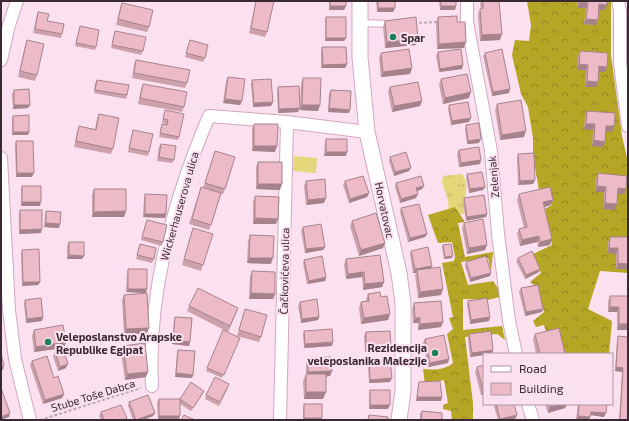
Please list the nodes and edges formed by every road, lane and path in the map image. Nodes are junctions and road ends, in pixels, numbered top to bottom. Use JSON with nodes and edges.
{"nodes":[{"id":1,"x":18,"y":1,"type":"edge"},
{"id":2,"x":360,"y":1,"type":"edge"},
{"id":3,"x":467,"y":1,"type":"edge"},
{"id":4,"x":618,"y":1,"type":"edge"},
{"id":5,"x":445,"y":22,"type":"edge"},
{"id":6,"x":360,"y":23,"type":"junction"},
{"id":7,"x":392,"y":24,"type":"joint"},
{"id":8,"x":1,"y":60,"type":"edge"},
{"id":9,"x":287,"y":122,"type":"junction"},
{"id":10,"x":628,"y":126,"type":"edge"},
{"id":11,"x":367,"y":132,"type":"junction"},
{"id":12,"x":1,"y":158,"type":"edge"},
{"id":13,"x":3,"y":239,"type":"edge"},
{"id":14,"x":516,"y":353,"type":"edge"},
{"id":15,"x":152,"y":386,"type":"joint"},
{"id":16,"x":528,"y":405,"type":"edge"},
{"id":17,"x":30,"y":420,"type":"edge"},
{"id":18,"x":39,"y":420,"type":"edge"},
{"id":19,"x":280,"y":420,"type":"edge"},
{"id":20,"x":399,"y":420,"type":"edge"},
{"id":21,"x":533,"y":420,"type":"edge"}],
"edges":[{"from":1,"to":8,"type":"street"},
{"from":2,"to":6,"type":"street","name":"Horvatovac"},
{"from":3,"to":14,"type":"street","name":"Zelenjak"},
{"from":4,"to":10,"type":"street"},
{"from":5,"to":7,"type":"path"},
{"from":6,"to":7,"type":"lane"},
{"from":6,"to":11,"type":"street","name":"Horvatovac"},
{"from":9,"to":11,"type":"street","name":"Wickerhauserova ulica"},
{"from":9,"to":15,"type":"street","name":"Wickerhauserova ulica"},
{"from":9,"to":19,"type":"street","name":"Čačkovićeva ulica"},
{"from":11,"to":20,"type":"street","name":"Horvatovac"},
{"from":12,"to":13,"type":"street"},
{"from":13,"to":17,"type":"street"},
{"from":15,"to":18,"type":"path","name":"Stube Toše Dabca"},
{"from":16,"to":21,"type":"street"}]}
